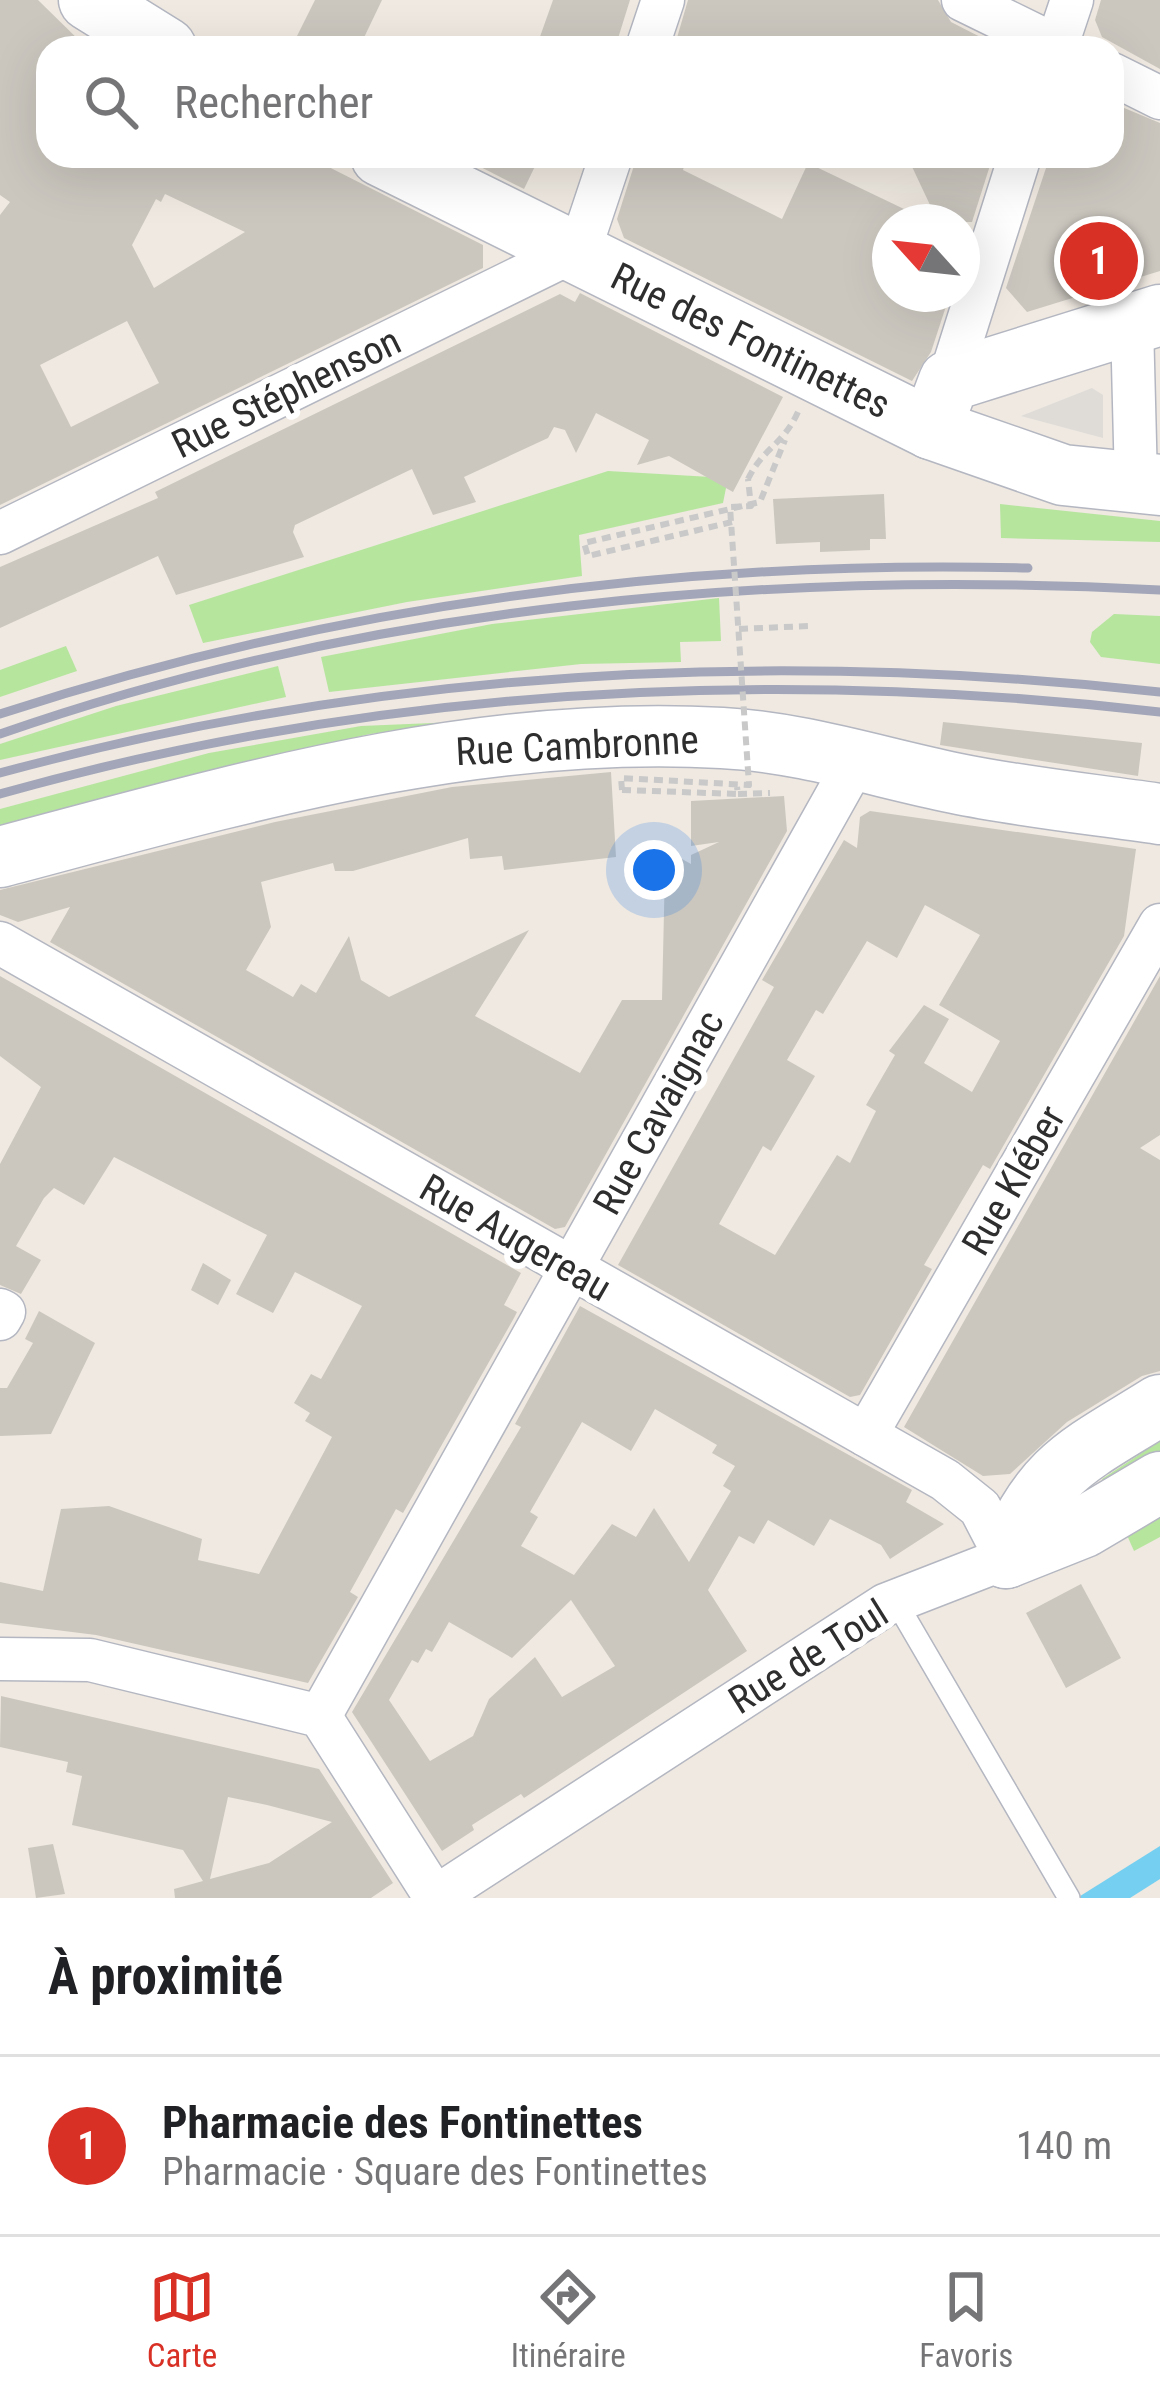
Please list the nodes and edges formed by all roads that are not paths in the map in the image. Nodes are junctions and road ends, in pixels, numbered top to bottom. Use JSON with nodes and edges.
{"nodes":[{"id":1,"x":89,"y":0,"type":"edge"},
{"id":2,"x":663,"y":0,"type":"edge"},
{"id":3,"x":963,"y":0,"type":"edge"},
{"id":4,"x":1072,"y":0,"type":"edge"},
{"id":5,"x":147,"y":36,"type":"edge"},
{"id":6,"x":651,"y":36,"type":"edge"},
{"id":7,"x":1036,"y":36,"type":"edge"},
{"id":8,"x":1061,"y":36,"type":"edge"},
{"id":9,"x":1124,"y":80,"type":"edge"},
{"id":10,"x":1160,"y":98,"type":"edge"},
{"id":11,"x":405,"y":168,"type":"edge"},
{"id":12,"x":607,"y":168,"type":"edge"},
{"id":13,"x":1017,"y":168,"type":"edge"},
{"id":14,"x":572,"y":252,"type":"junction"},
{"id":15,"x":1146,"y":337,"type":"edge"},
{"id":16,"x":965,"y":396,"type":"junction"},
{"id":17,"x":1148,"y":483,"type":"edge"},
{"id":18,"x":0,"y":533,"type":"edge"},
{"id":19,"x":857,"y":759,"type":"junction"},
{"id":20,"x":1160,"y":814,"type":"edge"},
{"id":21,"x":0,"y":857,"type":"edge"},
{"id":22,"x":1160,"y":925,"type":"edge"},
{"id":23,"x":0,"y":944,"type":"edge"},
{"id":24,"x":570,"y":1268,"type":"junction"},
{"id":25,"x":0,"y":1310,"type":"edge"},
{"id":26,"x":0,"y":1319,"type":"edge"},
{"id":27,"x":1160,"y":1405,"type":"edge"},
{"id":28,"x":866,"y":1435,"type":"junction"},
{"id":29,"x":1160,"y":1482,"type":"edge"},
{"id":30,"x":1006,"y":1558,"type":"junction"},
{"id":31,"x":895,"y":1600,"type":"junction"},
{"id":32,"x":0,"y":1659,"type":"edge"},
{"id":33,"x":320,"y":1716,"type":"junction"},
{"id":34,"x":446,"y":1895,"type":"edge"},
{"id":35,"x":1069,"y":1898,"type":"edge"}],
"edges":[{"from":1,"to":5,"type":"street"},
{"from":2,"to":6,"type":"street"},
{"from":3,"to":7,"type":"street"},
{"from":4,"to":8,"type":"street"},
{"from":9,"to":10,"type":"street"},
{"from":11,"to":14,"type":"street","name":"Rue des Fontinettes"},
{"from":12,"to":14,"type":"street"},
{"from":13,"to":16,"type":"street"},
{"from":14,"to":16,"type":"street","name":"Rue des Fontinettes"},
{"from":14,"to":18,"type":"street","name":"Rue Stéphenson"},
{"from":15,"to":16,"type":"street"},
{"from":15,"to":17,"type":"street"},
{"from":16,"to":17,"type":"street","name":"Rue des Fontinettes"},
{"from":19,"to":20,"type":"street","name":"Rue Cambronne"},
{"from":19,"to":21,"type":"street","name":"Rue Cambronne"},
{"from":19,"to":24,"type":"street","name":"Rue Cavaignac"},
{"from":22,"to":28,"type":"street","name":"Rue Kléber"},
{"from":23,"to":24,"type":"street","name":"Rue Augereau"},
{"from":24,"to":28,"type":"street","name":"Rue Augereau"},
{"from":24,"to":33,"type":"street","name":"Rue Cavaignac"},
{"from":25,"to":26,"type":"street"},
{"from":27,"to":30,"type":"street"},
{"from":28,"to":30,"type":"street","name":"Rue Augereau"},
{"from":29,"to":30,"type":"street"},
{"from":30,"to":31,"type":"street","name":"Rue de Toul"},
{"from":31,"to":34,"type":"street","name":"Rue de Toul"},
{"from":31,"to":35,"type":"lane"},
{"from":32,"to":33,"type":"street"},
{"from":33,"to":34,"type":"street"}]}
